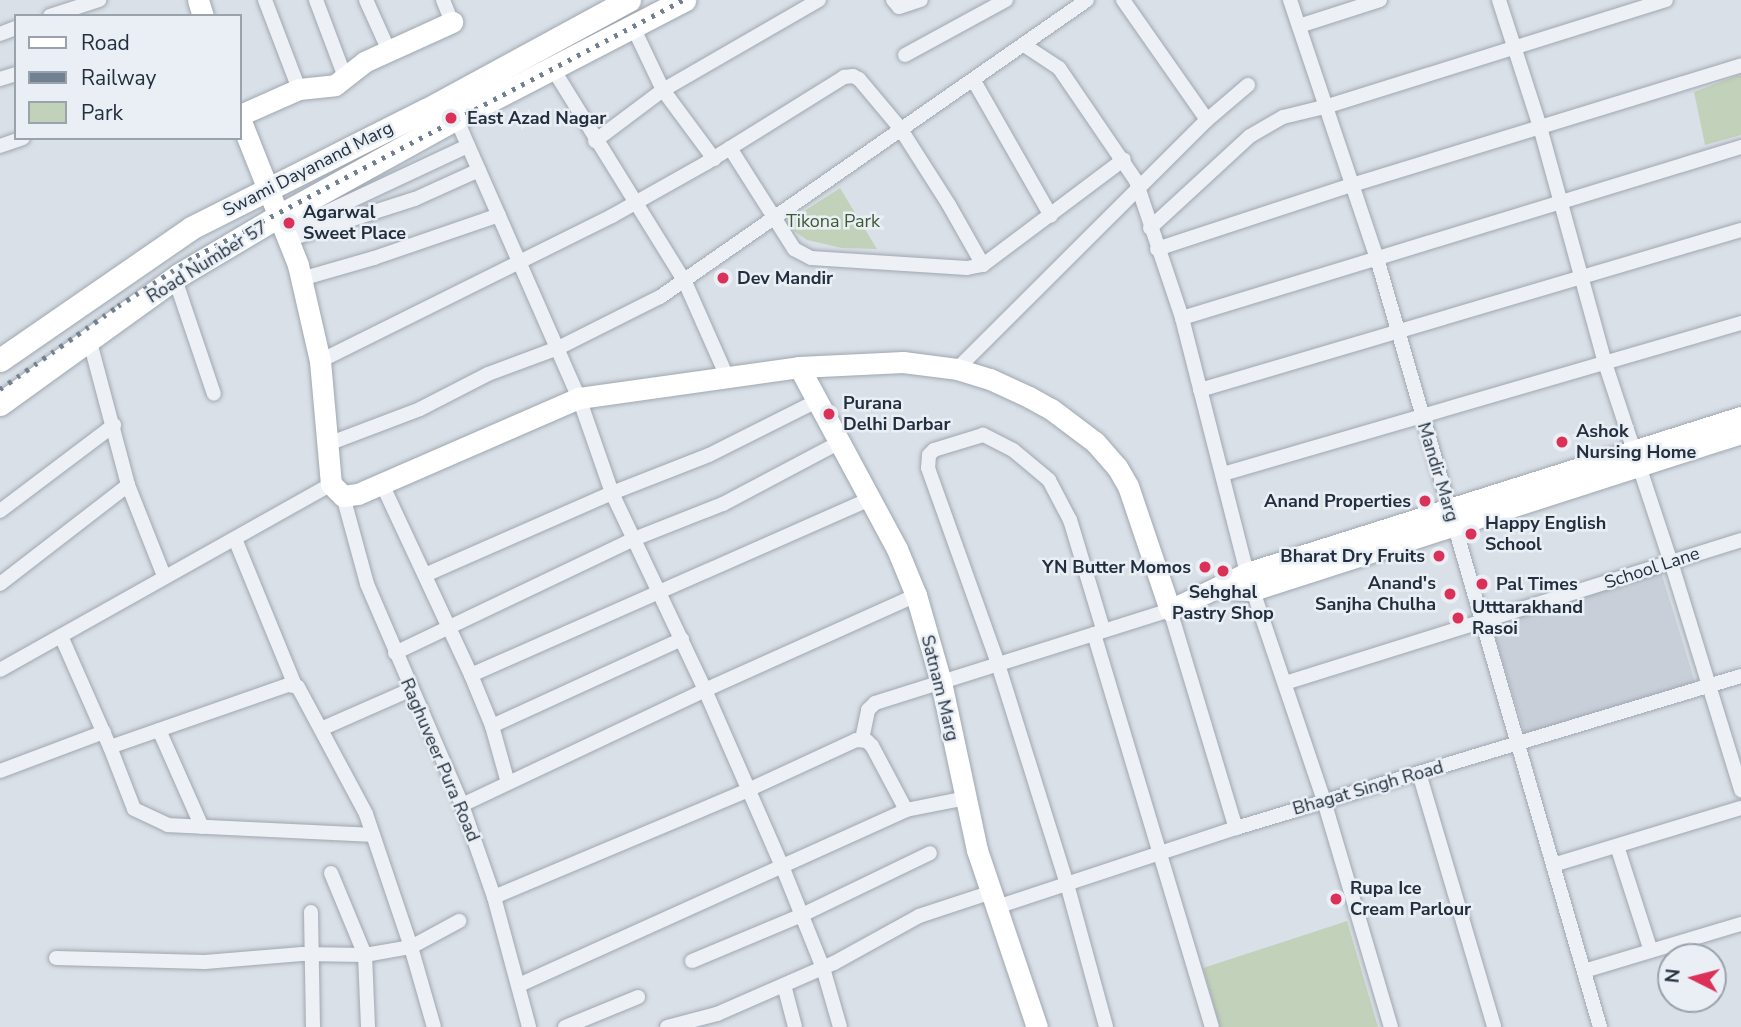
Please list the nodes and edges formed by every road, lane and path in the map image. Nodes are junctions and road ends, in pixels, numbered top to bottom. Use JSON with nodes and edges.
{"nodes":[{"id":1,"x":99,"y":0,"type":"edge"},
{"id":2,"x":265,"y":0,"type":"edge"},
{"id":3,"x":316,"y":0,"type":"edge"},
{"id":4,"x":366,"y":0,"type":"edge"},
{"id":5,"x":443,"y":0,"type":"edge"},
{"id":6,"x":629,"y":0,"type":"edge"},
{"id":7,"x":684,"y":0,"type":"edge"},
{"id":8,"x":819,"y":0,"type":"edge"},
{"id":9,"x":893,"y":0,"type":"edge"},
{"id":10,"x":921,"y":0,"type":"edge"},
{"id":11,"x":1006,"y":0,"type":"edge"},
{"id":12,"x":1087,"y":0,"type":"edge"},
{"id":13,"x":1123,"y":0,"type":"edge"},
{"id":14,"x":1290,"y":0,"type":"edge"},
{"id":15,"x":1380,"y":0,"type":"edge"},
{"id":16,"x":1499,"y":0,"type":"edge"},
{"id":17,"x":1666,"y":0,"type":"edge"},
{"id":18,"x":56,"y":14,"type":"edge"},
{"id":19,"x":452,"y":22,"type":"joint"},
{"id":20,"x":1299,"y":26,"type":"junction"},
{"id":21,"x":633,"y":27,"type":"junction"},
{"id":22,"x":1024,"y":45,"type":"junction"},
{"id":23,"x":1513,"y":48,"type":"junction"},
{"id":24,"x":389,"y":51,"type":"junction"},
{"id":25,"x":905,"y":55,"type":"dead end"},
{"id":26,"x":1741,"y":65,"type":"edge"},
{"id":27,"x":553,"y":69,"type":"junction"},
{"id":28,"x":345,"y":77,"type":"junction"},
{"id":29,"x":974,"y":81,"type":"junction"},
{"id":30,"x":1248,"y":85,"type":"dead end"},
{"id":31,"x":299,"y":89,"type":"junction"},
{"id":32,"x":663,"y":90,"type":"junction"},
{"id":33,"x":1328,"y":106,"type":"junction"},
{"id":34,"x":242,"y":116,"type":"edge"},
{"id":35,"x":456,"y":118,"type":"junction"},
{"id":36,"x":1207,"y":120,"type":"junction"},
{"id":37,"x":242,"y":123,"type":"edge"},
{"id":38,"x":1540,"y":127,"type":"junction"},
{"id":39,"x":900,"y":128,"type":"junction"},
{"id":40,"x":595,"y":141,"type":"junction"},
{"id":41,"x":468,"y":146,"type":"junction"},
{"id":42,"x":1741,"y":146,"type":"edge"},
{"id":43,"x":730,"y":148,"type":"junction"},
{"id":44,"x":713,"y":159,"type":"junction"},
{"id":45,"x":1124,"y":159,"type":"junction"},
{"id":46,"x":479,"y":170,"type":"junction"},
{"id":47,"x":1353,"y":185,"type":"junction"},
{"id":48,"x":1139,"y":189,"type":"junction"},
{"id":49,"x":267,"y":190,"type":"junction"},
{"id":50,"x":1559,"y":202,"type":"junction"},
{"id":51,"x":636,"y":203,"type":"junction"},
{"id":52,"x":499,"y":215,"type":"junction"},
{"id":53,"x":1051,"y":216,"type":"junction"},
{"id":54,"x":774,"y":218,"type":"junction"},
{"id":55,"x":1150,"y":228,"type":"junction"},
{"id":56,"x":283,"y":230,"type":"junction"},
{"id":57,"x":1741,"y":230,"type":"edge"},
{"id":58,"x":1157,"y":249,"type":"junction"},
{"id":59,"x":1377,"y":258,"type":"junction"},
{"id":60,"x":521,"y":264,"type":"junction"},
{"id":61,"x":983,"y":265,"type":"junction"},
{"id":62,"x":175,"y":279,"type":"junction"},
{"id":63,"x":301,"y":279,"type":"junction"},
{"id":64,"x":1580,"y":279,"type":"junction"},
{"id":65,"x":685,"y":282,"type":"junction"},
{"id":66,"x":1182,"y":318,"type":"junction"},
{"id":67,"x":1741,"y":323,"type":"edge"},
{"id":68,"x":1396,"y":334,"type":"junction"},
{"id":69,"x":90,"y":342,"type":"junction"},
{"id":70,"x":558,"y":348,"type":"junction"},
{"id":71,"x":0,"y":360,"type":"edge"},
{"id":72,"x":320,"y":360,"type":"junction"},
{"id":73,"x":1605,"y":363,"type":"junction"},
{"id":74,"x":799,"y":367,"type":"junction"},
{"id":75,"x":957,"y":369,"type":"junction"},
{"id":76,"x":727,"y":377,"type":"junction"},
{"id":77,"x":1200,"y":390,"type":"junction"},
{"id":78,"x":214,"y":394,"type":"dead end"},
{"id":79,"x":579,"y":398,"type":"junction"},
{"id":80,"x":817,"y":401,"type":"junction"},
{"id":81,"x":0,"y":404,"type":"edge"},
{"id":82,"x":1421,"y":416,"type":"junction"},
{"id":83,"x":1741,"y":417,"type":"edge"},
{"id":84,"x":114,"y":425,"type":"junction"},
{"id":85,"x":1741,"y":433,"type":"edge"},
{"id":86,"x":838,"y":443,"type":"junction"},
{"id":87,"x":328,"y":444,"type":"junction"},
{"id":88,"x":1636,"y":458,"type":"junction"},
{"id":89,"x":1223,"y":474,"type":"junction"},
{"id":90,"x":382,"y":484,"type":"junction"},
{"id":91,"x":128,"y":485,"type":"junction"},
{"id":92,"x":337,"y":490,"type":"junction"},
{"id":93,"x":612,"y":493,"type":"junction"},
{"id":94,"x":867,"y":500,"type":"junction"},
{"id":95,"x":0,"y":511,"type":"edge"},
{"id":96,"x":1452,"y":519,"type":"junction"},
{"id":97,"x":235,"y":539,"type":"junction"},
{"id":98,"x":634,"y":539,"type":"junction"},
{"id":99,"x":1741,"y":540,"type":"edge"},
{"id":100,"x":1671,"y":562,"type":"junction"},
{"id":101,"x":425,"y":575,"type":"junction"},
{"id":102,"x":164,"y":576,"type":"junction"},
{"id":103,"x":1250,"y":581,"type":"junction"},
{"id":104,"x":0,"y":584,"type":"edge"},
{"id":105,"x":660,"y":593,"type":"junction"},
{"id":106,"x":916,"y":595,"type":"junction"},
{"id":107,"x":1170,"y":610,"type":"junction"},
{"id":108,"x":1482,"y":622,"type":"junction"},
{"id":109,"x":449,"y":628,"type":"junction"},
{"id":110,"x":1099,"y":631,"type":"junction"},
{"id":111,"x":61,"y":636,"type":"junction"},
{"id":112,"x":681,"y":639,"type":"junction"},
{"id":113,"x":395,"y":653,"type":"junction"},
{"id":114,"x":998,"y":664,"type":"junction"},
{"id":115,"x":0,"y":670,"type":"edge"},
{"id":116,"x":471,"y":675,"type":"junction"},
{"id":117,"x":1741,"y":676,"type":"edge"},
{"id":118,"x":941,"y":682,"type":"junction"},
{"id":119,"x":294,"y":683,"type":"junction"},
{"id":120,"x":1285,"y":683,"type":"junction"},
{"id":121,"x":1708,"y":687,"type":"junction"},
{"id":122,"x":412,"y":689,"type":"junction"},
{"id":123,"x":705,"y":690,"type":"junction"},
{"id":124,"x":492,"y":726,"type":"junction"},
{"id":125,"x":321,"y":729,"type":"junction"},
{"id":126,"x":159,"y":730,"type":"junction"},
{"id":127,"x":104,"y":732,"type":"junction"},
{"id":128,"x":862,"y":739,"type":"junction"},
{"id":129,"x":1518,"y":744,"type":"junction"},
{"id":130,"x":110,"y":747,"type":"junction"},
{"id":131,"x":0,"y":771,"type":"edge"},
{"id":132,"x":1419,"y":774,"type":"junction"},
{"id":133,"x":508,"y":783,"type":"junction"},
{"id":134,"x":748,"y":790,"type":"junction"},
{"id":135,"x":1741,"y":790,"type":"edge"},
{"id":136,"x":966,"y":798,"type":"junction"},
{"id":137,"x":1324,"y":801,"type":"junction"},
{"id":138,"x":462,"y":805,"type":"junction"},
{"id":139,"x":1741,"y":808,"type":"edge"},
{"id":140,"x":906,"y":810,"type":"junction"},
{"id":141,"x":202,"y":827,"type":"junction"},
{"id":142,"x":1236,"y":828,"type":"junction"},
{"id":143,"x":373,"y":835,"type":"junction"},
{"id":144,"x":1617,"y":846,"type":"junction"},
{"id":145,"x":1161,"y":852,"type":"junction"},
{"id":146,"x":930,"y":853,"type":"dead end"},
{"id":147,"x":1553,"y":865,"type":"junction"},
{"id":148,"x":782,"y":866,"type":"junction"},
{"id":149,"x":331,"y":873,"type":"dead end"},
{"id":150,"x":1067,"y":884,"type":"junction"},
{"id":151,"x":494,"y":897,"type":"junction"},
{"id":152,"x":995,"y":899,"type":"junction"},
{"id":153,"x":311,"y":912,"type":"dead end"},
{"id":154,"x":803,"y":915,"type":"junction"},
{"id":155,"x":459,"y":922,"type":"dead end"},
{"id":156,"x":1741,"y":924,"type":"edge"},
{"id":157,"x":411,"y":947,"type":"junction"},
{"id":158,"x":1651,"y":951,"type":"junction"},
{"id":159,"x":313,"y":954,"type":"junction"},
{"id":160,"x":365,"y":955,"type":"junction"},
{"id":161,"x":56,"y":958,"type":"dead end"},
{"id":162,"x":692,"y":961,"type":"dead end"},
{"id":163,"x":823,"y":968,"type":"junction"},
{"id":164,"x":1584,"y":971,"type":"junction"},
{"id":165,"x":519,"y":985,"type":"junction"},
{"id":166,"x":784,"y":985,"type":"junction"},
{"id":167,"x":638,"y":997,"type":"dead end"},
{"id":168,"x":313,"y":1027,"type":"edge"},
{"id":169,"x":368,"y":1027,"type":"edge"},
{"id":170,"x":434,"y":1027,"type":"edge"},
{"id":171,"x":529,"y":1027,"type":"edge"},
{"id":172,"x":565,"y":1027,"type":"edge"},
{"id":173,"x":667,"y":1027,"type":"edge"},
{"id":174,"x":795,"y":1027,"type":"edge"},
{"id":175,"x":840,"y":1027,"type":"edge"},
{"id":176,"x":1037,"y":1027,"type":"edge"},
{"id":177,"x":1106,"y":1027,"type":"edge"},
{"id":178,"x":1212,"y":1027,"type":"edge"},
{"id":179,"x":1391,"y":1027,"type":"edge"},
{"id":180,"x":1494,"y":1027,"type":"edge"},
{"id":181,"x":1600,"y":1027,"type":"edge"}],
"edges":[{"from":1,"to":18,"type":"street"},
{"from":2,"to":31,"type":"street"},
{"from":3,"to":28,"type":"street"},
{"from":4,"to":24,"type":"street"},
{"from":5,"to":19,"type":"street"},
{"from":6,"to":49,"type":"main road","name":"Swami Dayanand Marg"},
{"from":7,"to":21,"type":"main road","name":"Road Number 57"},
{"from":8,"to":32,"type":"street"},
{"from":9,"to":10,"type":"street"},
{"from":11,"to":25,"type":"street"},
{"from":12,"to":22,"type":"street"},
{"from":13,"to":36,"type":"street"},
{"from":14,"to":20,"type":"street","name":"Mandir Marg"},
{"from":15,"to":20,"type":"street"},
{"from":16,"to":23,"type":"street"},
{"from":17,"to":23,"type":"street"},
{"from":19,"to":24,"type":"street"},
{"from":20,"to":33,"type":"street","name":"Mandir Marg"},
{"from":21,"to":27,"type":"main road","name":"Road Number 57"},
{"from":21,"to":32,"type":"street"},
{"from":22,"to":29,"type":"street"},
{"from":22,"to":45,"type":"street"},
{"from":23,"to":33,"type":"street"},
{"from":23,"to":38,"type":"street"},
{"from":24,"to":28,"type":"street"},
{"from":26,"to":38,"type":"street"},
{"from":27,"to":35,"type":"main road","name":"Road Number 57"},
{"from":27,"to":40,"type":"street"},
{"from":28,"to":31,"type":"street"},
{"from":29,"to":39,"type":"street"},
{"from":29,"to":53,"type":"street"},
{"from":30,"to":36,"type":"street"},
{"from":31,"to":34,"type":"street"},
{"from":32,"to":40,"type":"street"},
{"from":32,"to":44,"type":"street"},
{"from":33,"to":47,"type":"street","name":"Mandir Marg"},
{"from":33,"to":55,"type":"street"},
{"from":35,"to":41,"type":"street"},
{"from":35,"to":56,"type":"main road","name":"Road Number 57"},
{"from":36,"to":48,"type":"street"},
{"from":37,"to":49,"type":"street"},
{"from":38,"to":47,"type":"street"},
{"from":38,"to":50,"type":"street"},
{"from":39,"to":43,"type":"street"},
{"from":39,"to":54,"type":"street"},
{"from":39,"to":61,"type":"street"},
{"from":40,"to":51,"type":"street"},
{"from":41,"to":46,"type":"street"},
{"from":41,"to":56,"type":"street"},
{"from":42,"to":50,"type":"street"},
{"from":43,"to":44,"type":"street"},
{"from":43,"to":54,"type":"street"},
{"from":44,"to":51,"type":"street"},
{"from":45,"to":48,"type":"street"},
{"from":45,"to":53,"type":"street"},
{"from":46,"to":52,"type":"street"},
{"from":46,"to":56,"type":"street"},
{"from":47,"to":58,"type":"street"},
{"from":47,"to":59,"type":"street","name":"Mandir Marg"},
{"from":48,"to":55,"type":"street"},
{"from":48,"to":75,"type":"street"},
{"from":49,"to":56,"type":"street"},
{"from":49,"to":71,"type":"main road","name":"Swami Dayanand Marg"},
{"from":50,"to":59,"type":"street"},
{"from":50,"to":64,"type":"street"},
{"from":51,"to":60,"type":"street"},
{"from":51,"to":65,"type":"street"},
{"from":52,"to":60,"type":"street"},
{"from":52,"to":63,"type":"street"},
{"from":53,"to":61,"type":"street"},
{"from":54,"to":61,"type":"street"},
{"from":54,"to":65,"type":"street"},
{"from":55,"to":58,"type":"street"},
{"from":56,"to":62,"type":"main road","name":"Road Number 57"},
{"from":56,"to":63,"type":"street"},
{"from":57,"to":64,"type":"street"},
{"from":58,"to":66,"type":"street"},
{"from":59,"to":66,"type":"street"},
{"from":59,"to":68,"type":"street","name":"Mandir Marg"},
{"from":60,"to":70,"type":"street"},
{"from":60,"to":72,"type":"street"},
{"from":62,"to":69,"type":"main road","name":"Road Number 57"},
{"from":62,"to":78,"type":"street"},
{"from":63,"to":72,"type":"street"},
{"from":64,"to":68,"type":"street"},
{"from":64,"to":73,"type":"street"},
{"from":65,"to":70,"type":"street"},
{"from":65,"to":76,"type":"street"},
{"from":66,"to":77,"type":"street"},
{"from":67,"to":73,"type":"street"},
{"from":68,"to":77,"type":"street"},
{"from":68,"to":82,"type":"street","name":"Mandir Marg"},
{"from":69,"to":81,"type":"main road","name":"Road Number 57"},
{"from":69,"to":84,"type":"street"},
{"from":70,"to":79,"type":"street"},
{"from":70,"to":87,"type":"street"},
{"from":72,"to":87,"type":"street"},
{"from":73,"to":82,"type":"street"},
{"from":73,"to":88,"type":"street"},
{"from":74,"to":75,"type":"street"},
{"from":74,"to":76,"type":"street"},
{"from":74,"to":80,"type":"street","name":"Satnam Marg"},
{"from":75,"to":107,"type":"street"},
{"from":76,"to":79,"type":"street"},
{"from":77,"to":89,"type":"street"},
{"from":79,"to":90,"type":"street"},
{"from":79,"to":93,"type":"street"},
{"from":80,"to":86,"type":"street","name":"Satnam Marg"},
{"from":80,"to":93,"type":"street"},
{"from":82,"to":89,"type":"street"},
{"from":82,"to":96,"type":"street","name":"Mandir Marg"},
{"from":83,"to":88,"type":"street"},
{"from":84,"to":91,"type":"street"},
{"from":84,"to":95,"type":"street"},
{"from":85,"to":88,"type":"street"},
{"from":86,"to":94,"type":"street","name":"Satnam Marg"},
{"from":86,"to":98,"type":"street"},
{"from":87,"to":92,"type":"street"},
{"from":88,"to":96,"type":"street"},
{"from":88,"to":100,"type":"street"},
{"from":89,"to":103,"type":"street"},
{"from":90,"to":92,"type":"street"},
{"from":90,"to":101,"type":"street"},
{"from":91,"to":102,"type":"street"},
{"from":91,"to":104,"type":"street"},
{"from":92,"to":97,"type":"street"},
{"from":92,"to":113,"type":"street","name":"Raghuveer Pura Road"},
{"from":93,"to":98,"type":"street"},
{"from":93,"to":101,"type":"street"},
{"from":94,"to":105,"type":"street"},
{"from":94,"to":106,"type":"street","name":"Satnam Marg"},
{"from":96,"to":103,"type":"street"},
{"from":96,"to":108,"type":"street","name":"Mandir Marg"},
{"from":97,"to":102,"type":"street"},
{"from":97,"to":119,"type":"street"},
{"from":98,"to":105,"type":"street"},
{"from":98,"to":109,"type":"street"},
{"from":99,"to":100,"type":"street","name":"School Lane"},
{"from":100,"to":108,"type":"street","name":"School Lane"},
{"from":100,"to":121,"type":"street"},
{"from":101,"to":109,"type":"street"},
{"from":102,"to":111,"type":"street"},
{"from":103,"to":107,"type":"street"},
{"from":103,"to":120,"type":"street"},
{"from":105,"to":112,"type":"street"},
{"from":105,"to":116,"type":"street"},
{"from":106,"to":118,"type":"street","name":"Satnam Marg"},
{"from":106,"to":123,"type":"street"},
{"from":107,"to":110,"type":"street"},
{"from":107,"to":142,"type":"street"},
{"from":108,"to":120,"type":"street","name":"School Lane"},
{"from":108,"to":129,"type":"street","name":"Mandir Marg"},
{"from":109,"to":113,"type":"street"},
{"from":109,"to":116,"type":"street"},
{"from":110,"to":114,"type":"street"},
{"from":110,"to":114,"type":"street"},
{"from":110,"to":145,"type":"street"},
{"from":111,"to":115,"type":"street"},
{"from":111,"to":127,"type":"street"},
{"from":112,"to":123,"type":"street"},
{"from":112,"to":124,"type":"street"},
{"from":113,"to":122,"type":"street","name":"Raghuveer Pura Road"},
{"from":114,"to":118,"type":"street"},
{"from":114,"to":150,"type":"street"},
{"from":116,"to":124,"type":"street"},
{"from":117,"to":121,"type":"street","name":"Bhagat Singh Road"},
{"from":118,"to":128,"type":"street"},
{"from":118,"to":136,"type":"street","name":"Satnam Marg"},
{"from":119,"to":125,"type":"street"},
{"from":119,"to":126,"type":"street"},
{"from":120,"to":137,"type":"street"},
{"from":121,"to":129,"type":"street","name":"Bhagat Singh Road"},
{"from":121,"to":135,"type":"street"},
{"from":122,"to":125,"type":"street"},
{"from":122,"to":138,"type":"street","name":"Raghuveer Pura Road"},
{"from":123,"to":133,"type":"street"},
{"from":123,"to":134,"type":"street"},
{"from":124,"to":133,"type":"street"},
{"from":125,"to":143,"type":"street"},
{"from":126,"to":130,"type":"street"},
{"from":126,"to":141,"type":"street"},
{"from":127,"to":130,"type":"street"},
{"from":127,"to":131,"type":"street"},
{"from":128,"to":134,"type":"street"},
{"from":128,"to":140,"type":"street"},
{"from":129,"to":132,"type":"street","name":"Bhagat Singh Road"},
{"from":129,"to":147,"type":"street","name":"Mandir Marg"},
{"from":130,"to":141,"type":"street"},
{"from":132,"to":137,"type":"street","name":"Bhagat Singh Road"},
{"from":132,"to":180,"type":"street"},
{"from":133,"to":138,"type":"street"},
{"from":134,"to":148,"type":"street"},
{"from":134,"to":151,"type":"street"},
{"from":136,"to":140,"type":"street"},
{"from":136,"to":152,"type":"street","name":"Satnam Marg"},
{"from":137,"to":142,"type":"street","name":"Bhagat Singh Road"},
{"from":137,"to":179,"type":"street"},
{"from":138,"to":151,"type":"street","name":"Raghuveer Pura Road"},
{"from":139,"to":144,"type":"street"},
{"from":140,"to":148,"type":"street"},
{"from":141,"to":143,"type":"street"},
{"from":142,"to":145,"type":"street","name":"Bhagat Singh Road"},
{"from":143,"to":157,"type":"street"},
{"from":144,"to":147,"type":"street"},
{"from":144,"to":158,"type":"street"},
{"from":145,"to":150,"type":"street","name":"Bhagat Singh Road"},
{"from":145,"to":178,"type":"street"},
{"from":146,"to":154,"type":"street"},
{"from":147,"to":164,"type":"street","name":"Mandir Marg"},
{"from":148,"to":154,"type":"street"},
{"from":148,"to":165,"type":"street"},
{"from":149,"to":160,"type":"street"},
{"from":150,"to":152,"type":"street","name":"Bhagat Singh Road"},
{"from":150,"to":177,"type":"street"},
{"from":151,"to":165,"type":"street","name":"Raghuveer Pura Road"},
{"from":152,"to":163,"type":"street","name":"Bhagat Singh Road"},
{"from":152,"to":176,"type":"street","name":"Satnam Marg"},
{"from":153,"to":159,"type":"street"},
{"from":154,"to":162,"type":"street"},
{"from":154,"to":163,"type":"street"},
{"from":155,"to":157,"type":"street"},
{"from":156,"to":158,"type":"street"},
{"from":157,"to":160,"type":"street"},
{"from":157,"to":170,"type":"street"},
{"from":158,"to":164,"type":"street"},
{"from":159,"to":160,"type":"street"},
{"from":159,"to":161,"type":"street"},
{"from":159,"to":168,"type":"street"},
{"from":160,"to":169,"type":"street"},
{"from":163,"to":166,"type":"street","name":"Bhagat Singh Road"},
{"from":163,"to":175,"type":"street"},
{"from":164,"to":181,"type":"street","name":"Mandir Marg"},
{"from":165,"to":171,"type":"street","name":"Raghuveer Pura Road"},
{"from":166,"to":173,"type":"street","name":"Bhagat Singh Road"},
{"from":166,"to":174,"type":"street"},
{"from":167,"to":172,"type":"street"}]}
